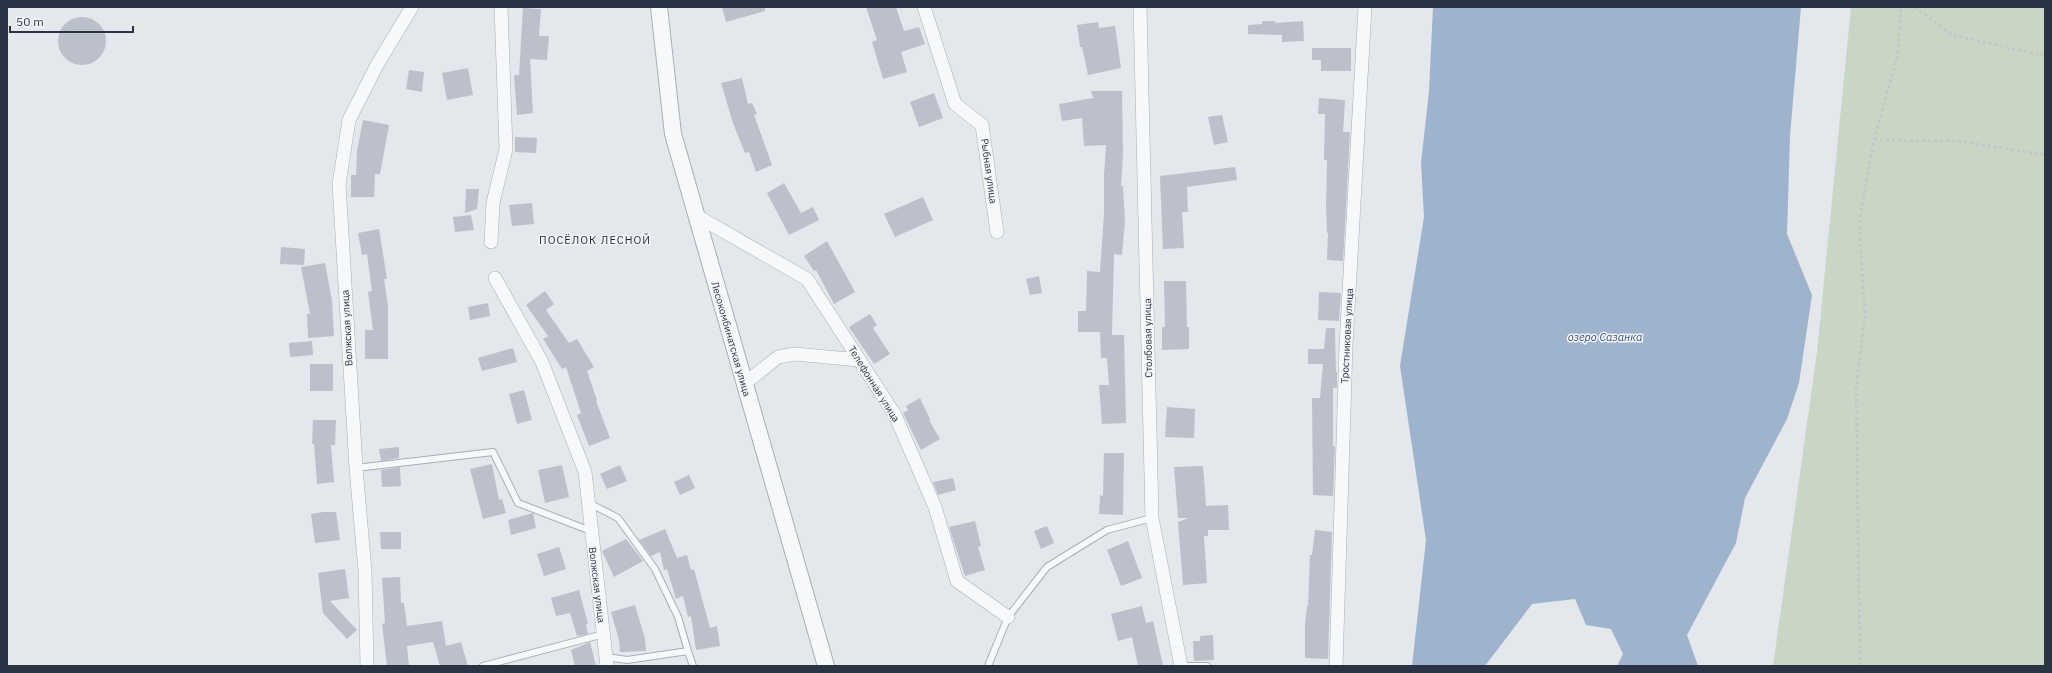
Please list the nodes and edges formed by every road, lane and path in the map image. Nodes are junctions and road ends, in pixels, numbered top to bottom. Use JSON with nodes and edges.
{"nodes":[{"id":1,"x":412,"y":7,"type":"edge"},
{"id":2,"x":501,"y":7,"type":"edge"},
{"id":3,"x":659,"y":7,"type":"edge"},
{"id":4,"x":924,"y":7,"type":"edge"},
{"id":5,"x":1140,"y":7,"type":"edge"},
{"id":6,"x":1365,"y":7,"type":"edge"},
{"id":7,"x":1901,"y":7,"type":"edge"},
{"id":8,"x":1915,"y":7,"type":"edge"},
{"id":9,"x":2045,"y":56,"type":"edge"},
{"id":10,"x":1874,"y":139,"type":"junction"},
{"id":11,"x":2045,"y":155,"type":"edge"},
{"id":12,"x":695,"y":215,"type":"junction"},
{"id":13,"x":997,"y":232,"type":"dead end"},
{"id":14,"x":491,"y":242,"type":"dead end"},
{"id":15,"x":495,"y":278,"type":"dead end"},
{"id":16,"x":859,"y":360,"type":"junction"},
{"id":17,"x":744,"y":384,"type":"junction"},
{"id":18,"x":356,"y":468,"type":"junction"},
{"id":19,"x":588,"y":503,"type":"junction"},
{"id":20,"x":1152,"y":518,"type":"junction"},
{"id":21,"x":591,"y":531,"type":"junction"},
{"id":22,"x":1008,"y":616,"type":"junction"},
{"id":23,"x":604,"y":634,"type":"junction"},
{"id":24,"x":688,"y":651,"type":"junction"},
{"id":25,"x":607,"y":662,"type":"edge"},
{"id":26,"x":367,"y":666,"type":"edge"},
{"id":27,"x":482,"y":666,"type":"edge"},
{"id":28,"x":693,"y":666,"type":"edge"},
{"id":29,"x":826,"y":666,"type":"edge"},
{"id":30,"x":988,"y":666,"type":"edge"},
{"id":31,"x":1181,"y":666,"type":"edge"},
{"id":32,"x":1207,"y":666,"type":"edge"},
{"id":33,"x":1336,"y":666,"type":"edge"},
{"id":34,"x":1860,"y":666,"type":"edge"}],
"edges":[{"from":1,"to":18,"type":"street","name":"Волжская улица"},
{"from":2,"to":14,"type":"street"},
{"from":3,"to":12,"type":"street","name":"Лесокомбинатская улица"},
{"from":4,"to":13,"type":"street","name":"Рыбная улица"},
{"from":5,"to":20,"type":"street","name":"Столбовая улица"},
{"from":6,"to":33,"type":"street","name":"Тростниковая улица"},
{"from":7,"to":10,"type":"path"},
{"from":8,"to":9,"type":"path"},
{"from":10,"to":11,"type":"path"},
{"from":10,"to":34,"type":"path"},
{"from":12,"to":16,"type":"street","name":"Телефонная улица"},
{"from":12,"to":17,"type":"street","name":"Лесокомбинатская улица"},
{"from":15,"to":19,"type":"street","name":"Волжская улица"},
{"from":16,"to":17,"type":"street"},
{"from":16,"to":22,"type":"street","name":"Телефонная улица"},
{"from":17,"to":29,"type":"street","name":"Лесокомбинатская улица"},
{"from":18,"to":21,"type":"lane"},
{"from":18,"to":26,"type":"street","name":"Волжская улица"},
{"from":19,"to":21,"type":"street","name":"Волжская улица"},
{"from":19,"to":24,"type":"lane"},
{"from":20,"to":22,"type":"lane"},
{"from":20,"to":31,"type":"street","name":"Столбовая улица"},
{"from":21,"to":23,"type":"street","name":"Волжская улица"},
{"from":22,"to":30,"type":"lane"},
{"from":23,"to":25,"type":"street","name":"Волжская улица"},
{"from":23,"to":27,"type":"lane"},
{"from":24,"to":25,"type":"lane"},
{"from":24,"to":28,"type":"lane"},
{"from":31,"to":32,"type":"lane"}]}
